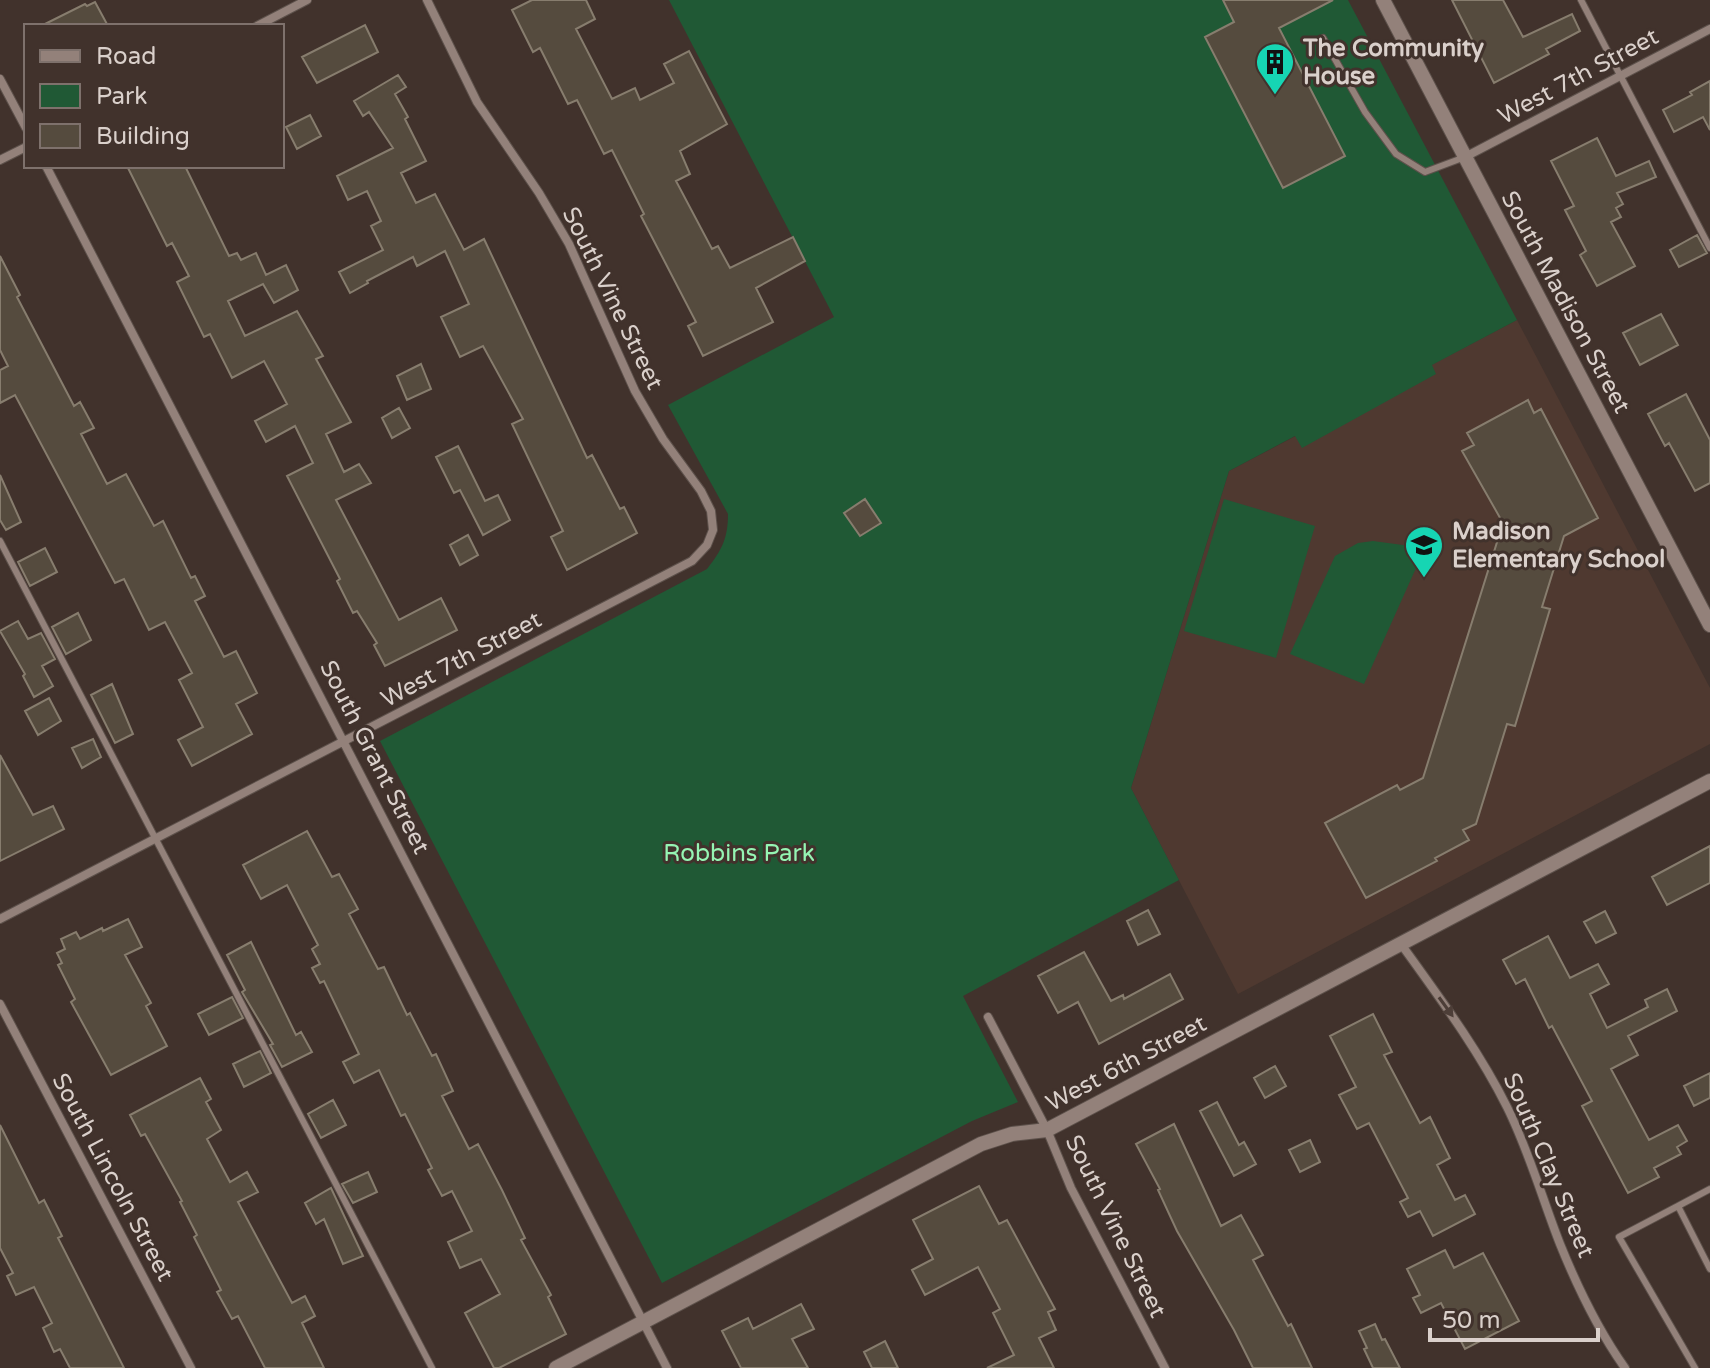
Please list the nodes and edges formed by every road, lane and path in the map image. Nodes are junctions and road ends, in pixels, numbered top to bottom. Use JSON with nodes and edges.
{"nodes":[{"id":1,"x":307,"y":0,"type":"edge"},
{"id":2,"x":427,"y":0,"type":"edge"},
{"id":3,"x":1383,"y":0,"type":"edge"},
{"id":4,"x":1581,"y":0,"type":"edge"},
{"id":5,"x":261,"y":24,"type":"edge"},
{"id":6,"x":1710,"y":29,"type":"edge"},
{"id":7,"x":1323,"y":38,"type":"dead end"},
{"id":8,"x":1621,"y":76,"type":"junction"},
{"id":9,"x":0,"y":79,"type":"edge"},
{"id":10,"x":24,"y":124,"type":"edge"},
{"id":11,"x":24,"y":148,"type":"edge"},
{"id":12,"x":1465,"y":157,"type":"junction"},
{"id":13,"x":0,"y":160,"type":"edge"},
{"id":14,"x":47,"y":168,"type":"edge"},
{"id":15,"x":1710,"y":248,"type":"edge"},
{"id":16,"x":713,"y":530,"type":"joint"},
{"id":17,"x":0,"y":541,"type":"edge"},
{"id":18,"x":1710,"y":625,"type":"edge"},
{"id":19,"x":345,"y":743,"type":"junction"},
{"id":20,"x":1710,"y":781,"type":"edge"},
{"id":21,"x":156,"y":839,"type":"junction"},
{"id":22,"x":0,"y":919,"type":"edge"},
{"id":23,"x":1401,"y":944,"type":"junction"},
{"id":24,"x":0,"y":1004,"type":"edge"},
{"id":25,"x":988,"y":1017,"type":"dead end"},
{"id":26,"x":1047,"y":1130,"type":"junction"},
{"id":27,"x":1710,"y":1189,"type":"edge"},
{"id":28,"x":1678,"y":1206,"type":"junction"},
{"id":29,"x":1710,"y":1269,"type":"edge"},
{"id":30,"x":644,"y":1322,"type":"junction"},
{"id":31,"x":191,"y":1368,"type":"edge"},
{"id":32,"x":432,"y":1368,"type":"edge"},
{"id":33,"x":556,"y":1368,"type":"edge"},
{"id":34,"x":667,"y":1368,"type":"edge"},
{"id":35,"x":1165,"y":1368,"type":"edge"},
{"id":36,"x":1625,"y":1368,"type":"edge"},
{"id":37,"x":1695,"y":1368,"type":"edge"}],
"edges":[{"from":1,"to":5,"type":"street"},
{"from":2,"to":16,"type":"street","name":"South Vine Street"},
{"from":3,"to":12,"type":"street","name":"South Madison Street"},
{"from":4,"to":8,"type":"lane"},
{"from":6,"to":8,"type":"street","name":"West 7th Street"},
{"from":7,"to":12,"type":"lane"},
{"from":8,"to":12,"type":"street","name":"West 7th Street"},
{"from":8,"to":15,"type":"lane"},
{"from":9,"to":10,"type":"street"},
{"from":11,"to":13,"type":"street"},
{"from":12,"to":18,"type":"street","name":"South Madison Street"},
{"from":14,"to":19,"type":"street","name":"South Grant Street"},
{"from":16,"to":19,"type":"street","name":"West 7th Street"},
{"from":17,"to":21,"type":"lane"},
{"from":19,"to":21,"type":"street","name":"West 7th Street"},
{"from":19,"to":30,"type":"street","name":"South Grant Street"},
{"from":20,"to":23,"type":"street","name":"West 6th Street"},
{"from":21,"to":22,"type":"street","name":"West 7th Street"},
{"from":21,"to":32,"type":"lane"},
{"from":23,"to":26,"type":"street","name":"West 6th Street"},
{"from":23,"to":36,"type":"street","name":"South Clay Street","one_way":true},
{"from":24,"to":31,"type":"street","name":"South Lincoln Street"},
{"from":25,"to":26,"type":"street","name":"South Vine Street"},
{"from":26,"to":30,"type":"street","name":"West 6th Street"},
{"from":26,"to":35,"type":"street","name":"South Vine Street"},
{"from":27,"to":28,"type":"lane"},
{"from":28,"to":29,"type":"lane"},
{"from":28,"to":37,"type":"lane"},
{"from":30,"to":33,"type":"street","name":"West 6th Street"},
{"from":30,"to":34,"type":"street","name":"South Grant Street"}]}
